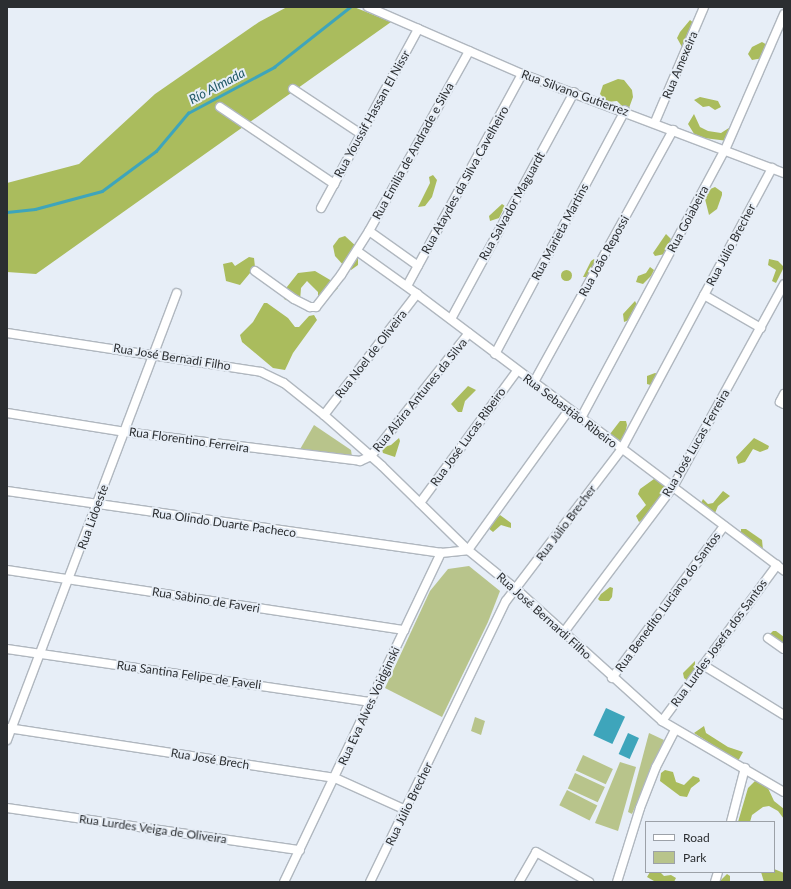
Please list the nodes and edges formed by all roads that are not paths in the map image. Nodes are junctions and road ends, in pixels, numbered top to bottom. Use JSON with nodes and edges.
{"nodes":[{"id":1,"x":368,"y":7,"type":"edge"},
{"id":2,"x":704,"y":7,"type":"edge"},
{"id":3,"x":784,"y":14,"type":"edge"},
{"id":4,"x":418,"y":29,"type":"junction"},
{"id":5,"x":469,"y":51,"type":"junction"},
{"id":6,"x":522,"y":74,"type":"junction"},
{"id":7,"x":293,"y":89,"type":"dead end"},
{"id":8,"x":574,"y":92,"type":"junction"},
{"id":9,"x":220,"y":107,"type":"dead end"},
{"id":10,"x":625,"y":111,"type":"junction"},
{"id":11,"x":655,"y":122,"type":"junction"},
{"id":12,"x":673,"y":130,"type":"junction"},
{"id":13,"x":361,"y":134,"type":"junction"},
{"id":14,"x":725,"y":150,"type":"junction"},
{"id":15,"x":772,"y":168,"type":"junction"},
{"id":16,"x":784,"y":173,"type":"edge"},
{"id":17,"x":334,"y":184,"type":"junction"},
{"id":18,"x":321,"y":208,"type":"dead end"},
{"id":19,"x":369,"y":231,"type":"junction"},
{"id":20,"x":357,"y":251,"type":"junction"},
{"id":21,"x":418,"y":266,"type":"junction"},
{"id":22,"x":255,"y":270,"type":"dead end"},
{"id":23,"x":784,"y":284,"type":"edge"},
{"id":24,"x":407,"y":286,"type":"junction"},
{"id":25,"x":177,"y":292,"type":"dead end"},
{"id":26,"x":417,"y":294,"type":"junction"},
{"id":27,"x":704,"y":295,"type":"junction"},
{"id":28,"x":450,"y":319,"type":"junction"},
{"id":29,"x":762,"y":328,"type":"junction"},
{"id":30,"x":7,"y":333,"type":"edge"},
{"id":31,"x":469,"y":334,"type":"junction"},
{"id":32,"x":155,"y":354,"type":"junction"},
{"id":33,"x":495,"y":354,"type":"junction"},
{"id":34,"x":517,"y":371,"type":"junction"},
{"id":35,"x":534,"y":382,"type":"junction"},
{"id":36,"x":784,"y":394,"type":"edge"},
{"id":37,"x":782,"y":403,"type":"edge"},
{"id":38,"x":569,"y":410,"type":"junction"},
{"id":39,"x":7,"y":413,"type":"edge"},
{"id":40,"x":324,"y":415,"type":"junction"},
{"id":41,"x":581,"y":418,"type":"junction"},
{"id":42,"x":125,"y":432,"type":"junction"},
{"id":43,"x":621,"y":450,"type":"junction"},
{"id":44,"x":371,"y":456,"type":"junction"},
{"id":45,"x":673,"y":487,"type":"junction"},
{"id":46,"x":7,"y":492,"type":"edge"},
{"id":47,"x":420,"y":503,"type":"junction"},
{"id":48,"x":97,"y":505,"type":"junction"},
{"id":49,"x":724,"y":526,"type":"junction"},
{"id":50,"x":468,"y":550,"type":"junction"},
{"id":51,"x":441,"y":553,"type":"junction"},
{"id":52,"x":777,"y":565,"type":"junction"},
{"id":53,"x":7,"y":570,"type":"edge"},
{"id":54,"x":784,"y":571,"type":"edge"},
{"id":55,"x":70,"y":579,"type":"junction"},
{"id":56,"x":516,"y":589,"type":"junction"},
{"id":57,"x":405,"y":630,"type":"junction"},
{"id":58,"x":564,"y":632,"type":"junction"},
{"id":59,"x":768,"y":638,"type":"dead end"},
{"id":60,"x":7,"y":649,"type":"edge"},
{"id":61,"x":784,"y":649,"type":"edge"},
{"id":62,"x":40,"y":654,"type":"junction"},
{"id":63,"x":703,"y":665,"type":"junction"},
{"id":64,"x":612,"y":678,"type":"junction"},
{"id":65,"x":371,"y":702,"type":"junction"},
{"id":66,"x":784,"y":715,"type":"edge"},
{"id":67,"x":662,"y":721,"type":"junction"},
{"id":68,"x":9,"y":728,"type":"edge"},
{"id":69,"x":675,"y":730,"type":"junction"},
{"id":70,"x":7,"y":740,"type":"edge"},
{"id":71,"x":745,"y":768,"type":"junction"},
{"id":72,"x":335,"y":778,"type":"junction"},
{"id":73,"x":784,"y":792,"type":"edge"},
{"id":74,"x":7,"y":808,"type":"edge"},
{"id":75,"x":406,"y":810,"type":"junction"},
{"id":76,"x":731,"y":821,"type":"edge"},
{"id":77,"x":300,"y":850,"type":"junction"},
{"id":78,"x":284,"y":882,"type":"edge"},
{"id":79,"x":370,"y":882,"type":"edge"},
{"id":80,"x":519,"y":882,"type":"edge"},
{"id":81,"x":589,"y":882,"type":"edge"},
{"id":82,"x":618,"y":882,"type":"edge"}],
"edges":[{"from":1,"to":4,"type":"street","name":"Rua Silvano Gutierrez"},
{"from":2,"to":11,"type":"street","name":"Rua Amexeira"},
{"from":3,"to":14,"type":"street","name":"Rua Goiabeira"},
{"from":4,"to":5,"type":"street","name":"Rua Silvano Gutierrez"},
{"from":4,"to":13,"type":"street","name":"Rua Youssif Hassan El Nissr"},
{"from":5,"to":6,"type":"street","name":"Rua Silvano Gutierrez"},
{"from":5,"to":19,"type":"street","name":"Rua Emilia de Andrade e Silva"},
{"from":6,"to":8,"type":"street","name":"Rua Silvano Gutierrez"},
{"from":6,"to":21,"type":"street","name":"Rua Ataydes da Silva Cavelheiro"},
{"from":7,"to":13,"type":"street"},
{"from":8,"to":10,"type":"street","name":"Rua Silvano Gutierrez"},
{"from":8,"to":28,"type":"street","name":"Rua Salvador Maguardt"},
{"from":9,"to":17,"type":"street","name":"Rua Youssif Hassan El Nissr"},
{"from":10,"to":11,"type":"street","name":"Rua Silvano Gutierrez"},
{"from":10,"to":33,"type":"street","name":"Rua Marieta Martins"},
{"from":11,"to":12,"type":"street","name":"Rua Silvano Gutierrez"},
{"from":12,"to":14,"type":"street","name":"Rua Silvano Gutierrez"},
{"from":12,"to":35,"type":"street","name":"Rua João Repossi"},
{"from":13,"to":17,"type":"street","name":"Rua Youssif Hassan El Nissr"},
{"from":14,"to":15,"type":"street","name":"Rua Silvano Gutierrez"},
{"from":14,"to":41,"type":"street","name":"Rua Goiabeira"},
{"from":15,"to":16,"type":"street","name":"Rua Silvano Gutierrez"},
{"from":15,"to":27,"type":"street","name":"Rua Júlio Brecher"},
{"from":17,"to":18,"type":"street"},
{"from":19,"to":20,"type":"street","name":"Rua Emilia de Andrade e Silva"},
{"from":19,"to":21,"type":"street"},
{"from":20,"to":22,"type":"street","name":"Rua Emilia de Andrade e Silva"},
{"from":20,"to":24,"type":"street","name":"Rua Sebastião Ribeiro"},
{"from":21,"to":24,"type":"street","name":"Rua Ataydes da Silva Cavelheiro"},
{"from":23,"to":29,"type":"street","name":"Rua José Lucas Ferreira"},
{"from":24,"to":26,"type":"street","name":"Rua Sebastião Ribeiro"},
{"from":25,"to":32,"type":"street","name":"Rua Lidoeste"},
{"from":26,"to":28,"type":"street","name":"Rua Sebastião Ribeiro"},
{"from":26,"to":40,"type":"street","name":"Rua Noel de Oliveira"},
{"from":27,"to":29,"type":"street"},
{"from":27,"to":43,"type":"street","name":"Rua Júlio Brecher"},
{"from":28,"to":31,"type":"street","name":"Rua Sebastião Ribeiro"},
{"from":29,"to":45,"type":"street","name":"Rua José Lucas Ferreira"},
{"from":30,"to":32,"type":"street","name":"Rua José Bernadi Filho"},
{"from":31,"to":33,"type":"street","name":"Rua Sebastião Ribeiro"},
{"from":31,"to":44,"type":"street","name":"Rua Alzira Antunes da Silva"},
{"from":32,"to":40,"type":"street","name":"Rua José Bernadi Filho"},
{"from":32,"to":42,"type":"street","name":"Rua Lidoeste"},
{"from":33,"to":34,"type":"street","name":"Rua Sebastião Ribeiro"},
{"from":34,"to":35,"type":"street","name":"Rua Sebastião Ribeiro"},
{"from":34,"to":47,"type":"street","name":"Rua José Lucas Ribeiro"},
{"from":35,"to":38,"type":"street","name":"Rua Sebastião Ribeiro"},
{"from":36,"to":37,"type":"street"},
{"from":38,"to":41,"type":"street","name":"Rua Sebastião Ribeiro"},
{"from":38,"to":50,"type":"street"},
{"from":39,"to":42,"type":"street","name":"Rua Florentino Ferreira"},
{"from":40,"to":44,"type":"street","name":"Rua José Bernardi Filho"},
{"from":41,"to":43,"type":"street","name":"Rua Sebastião Ribeiro"},
{"from":42,"to":44,"type":"street","name":"Rua Florentino Ferreira"},
{"from":42,"to":48,"type":"street","name":"Rua Lidoeste"},
{"from":43,"to":45,"type":"street","name":"Rua Sebastião Ribeiro"},
{"from":43,"to":56,"type":"street","name":"Rua Júlio Brecher"},
{"from":44,"to":47,"type":"street","name":"Rua José Bernardi Filho"},
{"from":45,"to":49,"type":"street","name":"Rua Sebastião Ribeiro"},
{"from":45,"to":58,"type":"street","name":"Rua José Lucas Ferreira"},
{"from":46,"to":48,"type":"street","name":"Rua Olindo Duarte Pacheco"},
{"from":47,"to":50,"type":"street","name":"Rua José Bernardi Filho"},
{"from":48,"to":51,"type":"street","name":"Rua Olindo Duarte Pacheco"},
{"from":48,"to":55,"type":"street","name":"Rua Lidoeste"},
{"from":49,"to":52,"type":"street","name":"Rua Sebastião Ribeiro"},
{"from":49,"to":64,"type":"street","name":"Rua Benedito Luciano do Santos"},
{"from":50,"to":51,"type":"street"},
{"from":50,"to":56,"type":"street","name":"Rua José Bernardi Filho"},
{"from":51,"to":57,"type":"street","name":"Rua Eva Alves Voidginski"},
{"from":52,"to":54,"type":"street","name":"Rua Sebastião Ribeiro"},
{"from":52,"to":63,"type":"street","name":"Rua Lurdes Josefa dos Santos"},
{"from":53,"to":55,"type":"street","name":"Rua Sabino de Faveri"},
{"from":55,"to":57,"type":"street","name":"Rua Sabino de Faveri"},
{"from":55,"to":62,"type":"street","name":"Rua Lidoeste"},
{"from":56,"to":58,"type":"street","name":"Rua José Bernardi Filho"},
{"from":56,"to":75,"type":"street","name":"Rua Júlio Brecher"},
{"from":57,"to":65,"type":"street","name":"Rua Eva Alves Voidginski"},
{"from":58,"to":64,"type":"street","name":"Rua José Bernardi Filho"},
{"from":59,"to":61,"type":"street"},
{"from":60,"to":62,"type":"street","name":"Rua Santina Felipe de Faveli"},
{"from":62,"to":65,"type":"street","name":"Rua Santina Felipe de Faveli"},
{"from":62,"to":68,"type":"street","name":"Rua Lidoeste"},
{"from":63,"to":66,"type":"street"},
{"from":63,"to":67,"type":"street","name":"Rua Lurdes Josefa dos Santos"},
{"from":64,"to":67,"type":"street","name":"Rua José Bernardi Filho"},
{"from":65,"to":72,"type":"street","name":"Rua Eva Alves Voidginski"},
{"from":67,"to":69,"type":"street","name":"Rua José Bernardi Filho"},
{"from":68,"to":70,"type":"street","name":"Rua Lidoeste"},
{"from":68,"to":72,"type":"street","name":"Rua José Brech"},
{"from":69,"to":71,"type":"street","name":"Rua José Bernardi Filho"},
{"from":69,"to":82,"type":"street"},
{"from":71,"to":73,"type":"street","name":"Rua José Bernardi Filho"},
{"from":71,"to":76,"type":"street"},
{"from":72,"to":75,"type":"street","name":"Rua José Brech"},
{"from":72,"to":77,"type":"street","name":"Rua Eva Alves Voidginski"},
{"from":74,"to":77,"type":"street","name":"Rua Lurdes Veiga de Oliveira"},
{"from":75,"to":79,"type":"street","name":"Rua Júlio Brecher"},
{"from":77,"to":78,"type":"street","name":"Rua Eva Alves Voidginski"},
{"from":80,"to":81,"type":"street"}]}
